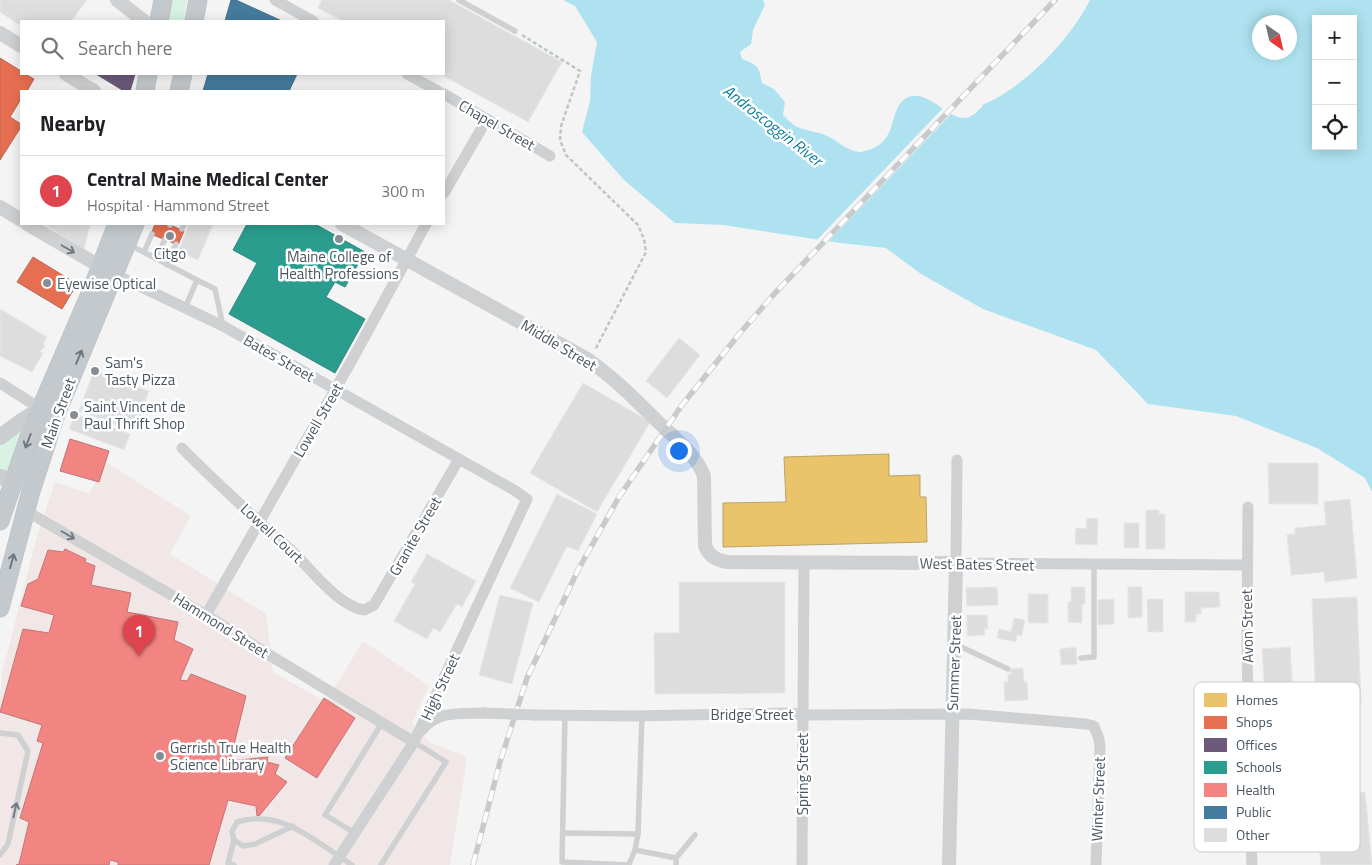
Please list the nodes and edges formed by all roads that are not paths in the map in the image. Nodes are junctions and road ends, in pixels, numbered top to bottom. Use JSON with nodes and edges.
{"nodes":[{"id":1,"x":117,"y":0,"type":"edge"},
{"id":2,"x":163,"y":0,"type":"edge"},
{"id":3,"x":198,"y":0,"type":"edge"},
{"id":4,"x":275,"y":0,"type":"edge"},
{"id":5,"x":459,"y":0,"type":"edge"},
{"id":6,"x":143,"y":20,"type":"edge"},
{"id":7,"x":159,"y":20,"type":"edge"},
{"id":8,"x":194,"y":20,"type":"edge"},
{"id":9,"x":311,"y":20,"type":"edge"},
{"id":10,"x":515,"y":31,"type":"road end"},
{"id":11,"x":0,"y":33,"type":"edge"},
{"id":12,"x":20,"y":45,"type":"edge"},
{"id":13,"x":68,"y":75,"type":"edge"},
{"id":14,"x":148,"y":75,"type":"edge"},
{"id":15,"x":183,"y":75,"type":"edge"},
{"id":16,"x":409,"y":75,"type":"edge"},
{"id":17,"x":92,"y":90,"type":"edge"},
{"id":18,"x":145,"y":90,"type":"edge"},
{"id":19,"x":179,"y":90,"type":"edge"},
{"id":20,"x":436,"y":90,"type":"edge"},
{"id":21,"x":445,"y":95,"type":"edge"},
{"id":22,"x":487,"y":119,"type":"junction"},
{"id":23,"x":550,"y":156,"type":"dead end"},
{"id":24,"x":445,"y":191,"type":"edge"},
{"id":25,"x":0,"y":207,"type":"edge"},
{"id":26,"x":20,"y":220,"type":"edge"},
{"id":27,"x":29,"y":225,"type":"edge"},
{"id":28,"x":116,"y":225,"type":"edge"},
{"id":29,"x":135,"y":225,"type":"edge"},
{"id":30,"x":344,"y":225,"type":"edge"},
{"id":31,"x":425,"y":225,"type":"edge"},
{"id":32,"x":152,"y":234,"type":"dead end"},
{"id":33,"x":164,"y":239,"type":"dead end"},
{"id":34,"x":127,"y":243,"type":"junction"},
{"id":35,"x":176,"y":244,"type":"dead end"},
{"id":36,"x":144,"y":252,"type":"junction"},
{"id":37,"x":156,"y":259,"type":"junction"},
{"id":38,"x":406,"y":259,"type":"junction"},
{"id":39,"x":167,"y":265,"type":"junction"},
{"id":40,"x":107,"y":271,"type":"junction"},
{"id":41,"x":197,"y":280,"type":"junction"},
{"id":42,"x":185,"y":308,"type":"junction"},
{"id":43,"x":223,"y":326,"type":"junction"},
{"id":44,"x":0,"y":383,"type":"edge"},
{"id":45,"x":335,"y":390,"type":"junction"},
{"id":46,"x":41,"y":409,"type":"junction"},
{"id":47,"x":0,"y":437,"type":"edge"},
{"id":48,"x":182,"y":448,"type":"dead end"},
{"id":49,"x":460,"y":459,"type":"junction"},
{"id":50,"x":956,"y":460,"type":"dead end"},
{"id":51,"x":7,"y":479,"type":"edge"},
{"id":52,"x":33,"y":487,"type":"junction"},
{"id":53,"x":527,"y":499,"type":"joint"},
{"id":54,"x":3,"y":502,"type":"edge"},
{"id":55,"x":1248,"y":507,"type":"dead end"},
{"id":56,"x":26,"y":511,"type":"junction"},
{"id":57,"x":0,"y":521,"type":"edge"},
{"id":58,"x":260,"y":524,"type":"junction"},
{"id":59,"x":709,"y":555,"type":"joint"},
{"id":60,"x":804,"y":562,"type":"junction"},
{"id":61,"x":956,"y":563,"type":"junction"},
{"id":62,"x":1094,"y":565,"type":"junction"},
{"id":63,"x":1247,"y":565,"type":"junction"},
{"id":64,"x":0,"y":608,"type":"edge"},
{"id":65,"x":367,"y":610,"type":"joint"},
{"id":66,"x":206,"y":615,"type":"junction"},
{"id":67,"x":955,"y":644,"type":"junction"},
{"id":68,"x":1081,"y":658,"type":"dead end"},
{"id":69,"x":1008,"y":669,"type":"dead end"},
{"id":70,"x":1248,"y":682,"type":"edge"},
{"id":71,"x":803,"y":714,"type":"junction"},
{"id":72,"x":952,"y":714,"type":"junction"},
{"id":73,"x":566,"y":715,"type":"junction"},
{"id":74,"x":642,"y":715,"type":"junction"},
{"id":75,"x":382,"y":723,"type":"junction"},
{"id":76,"x":0,"y":732,"type":"edge"},
{"id":77,"x":1097,"y":733,"type":"joint"},
{"id":78,"x":414,"y":742,"type":"junction"},
{"id":79,"x":293,"y":826,"type":"junction"},
{"id":80,"x":355,"y":833,"type":"junction"},
{"id":81,"x":563,"y":833,"type":"junction"},
{"id":82,"x":638,"y":834,"type":"junction"},
{"id":83,"x":696,"y":834,"type":"dead end"},
{"id":84,"x":234,"y":840,"type":"junction"},
{"id":85,"x":635,"y":850,"type":"junction"},
{"id":86,"x":1251,"y":852,"type":"edge"},
{"id":87,"x":0,"y":855,"type":"edge"},
{"id":88,"x":676,"y":858,"type":"junction"},
{"id":89,"x":337,"y":861,"type":"edge"},
{"id":90,"x":234,"y":865,"type":"edge"},
{"id":91,"x":352,"y":865,"type":"edge"},
{"id":92,"x":381,"y":865,"type":"edge"},
{"id":93,"x":629,"y":865,"type":"edge"},
{"id":94,"x":676,"y":865,"type":"edge"},
{"id":95,"x":802,"y":865,"type":"edge"},
{"id":96,"x":950,"y":865,"type":"edge"},
{"id":97,"x":1096,"y":865,"type":"edge"},
{"id":98,"x":1252,"y":865,"type":"edge"}],
"edges":[{"from":1,"to":6,"type":"street"},
{"from":2,"to":7,"type":"highway"},
{"from":3,"to":8,"type":"highway"},
{"from":4,"to":9,"type":"street"},
{"from":5,"to":10,"type":"lane"},
{"from":11,"to":12,"type":"street"},
{"from":13,"to":17,"type":"street"},
{"from":14,"to":18,"type":"highway"},
{"from":15,"to":19,"type":"highway"},
{"from":16,"to":20,"type":"street"},
{"from":21,"to":22,"type":"street","name":"Chapel Street"},
{"from":22,"to":23,"type":"street","name":"Chapel Street"},
{"from":22,"to":24,"type":"street"},
{"from":25,"to":26,"type":"street","name":"Bates Street"},
{"from":27,"to":40,"type":"street","name":"Bates Street","one_way":true},
{"from":28,"to":40,"type":"highway","name":"Main Street"},
{"from":29,"to":34,"type":"highway","name":"Main Street"},
{"from":30,"to":38,"type":"street","name":"Middle Street"},
{"from":31,"to":38,"type":"street","name":"Lowell Street"},
{"from":32,"to":36,"type":"lane"},
{"from":33,"to":37,"type":"lane"},
{"from":34,"to":36,"type":"lane"},
{"from":34,"to":40,"type":"highway","name":"Main Street"},
{"from":35,"to":39,"type":"lane"},
{"from":36,"to":37,"type":"lane"},
{"from":37,"to":39,"type":"lane"},
{"from":38,"to":45,"type":"street","name":"Lowell Street"},
{"from":38,"to":59,"type":"street","name":"Middle Street"},
{"from":39,"to":41,"type":"lane"},
{"from":40,"to":42,"type":"street","name":"Bates Street"},
{"from":40,"to":46,"type":"highway","name":"Main Street"},
{"from":52,"to":40,"type":"highway","name":"Main Street","one_way":true},
{"from":41,"to":42,"type":"lane"},
{"from":41,"to":43,"type":"lane"},
{"from":42,"to":43,"type":"street","name":"Bates Street"},
{"from":43,"to":45,"type":"street","name":"Bates Street"},
{"from":44,"to":46,"type":"street"},
{"from":45,"to":49,"type":"street","name":"Bates Street"},
{"from":45,"to":58,"type":"street","name":"Lowell Street"},
{"from":46,"to":47,"type":"main road"},
{"from":46,"to":51,"type":"highway","name":"Main Street","one_way":true},
{"from":48,"to":58,"type":"street","name":"Lowell Court"},
{"from":49,"to":53,"type":"street","name":"Bates Street"},
{"from":49,"to":65,"type":"street","name":"Granite Street"},
{"from":50,"to":61,"type":"street","name":"Summer Street"},
{"from":51,"to":52,"type":"main road"},
{"from":51,"to":54,"type":"highway","name":"Main Street"},
{"from":52,"to":56,"type":"highway","name":"Main Street"},
{"from":53,"to":78,"type":"street","name":"High Street"},
{"from":54,"to":56,"type":"main road"},
{"from":54,"to":57,"type":"highway","name":"Main Street"},
{"from":55,"to":63,"type":"street","name":"Avon Street"},
{"from":64,"to":56,"type":"highway","name":"Main Street","one_way":true},
{"from":56,"to":66,"type":"street","name":"Hammond Street","one_way":true},
{"from":58,"to":65,"type":"street","name":"Lowell Court"},
{"from":58,"to":66,"type":"street","name":"Lowell Street"},
{"from":59,"to":60,"type":"street","name":"West Bates Street"},
{"from":60,"to":61,"type":"street","name":"West Bates Street"},
{"from":60,"to":71,"type":"street","name":"Spring Street"},
{"from":61,"to":62,"type":"street","name":"West Bates Street"},
{"from":61,"to":67,"type":"street","name":"Summer Street"},
{"from":62,"to":63,"type":"street","name":"West Bates Street"},
{"from":62,"to":68,"type":"lane"},
{"from":63,"to":70,"type":"street","name":"Avon Street"},
{"from":66,"to":75,"type":"street","name":"Hammond Street"},
{"from":67,"to":69,"type":"lane"},
{"from":67,"to":72,"type":"street","name":"Summer Street"},
{"from":71,"to":72,"type":"street","name":"Bridge Street"},
{"from":71,"to":74,"type":"street","name":"Bridge Street"},
{"from":71,"to":95,"type":"street","name":"Spring Street"},
{"from":72,"to":77,"type":"street","name":"Bridge Street"},
{"from":72,"to":96,"type":"street","name":"Summer Street"},
{"from":73,"to":74,"type":"street","name":"Bridge Street"},
{"from":73,"to":78,"type":"street","name":"Bridge Street","bridge":true},
{"from":73,"to":81,"type":"lane"},
{"from":74,"to":82,"type":"lane"},
{"from":75,"to":78,"type":"street","name":"Hammond Street"},
{"from":75,"to":80,"type":"lane"},
{"from":87,"to":76,"type":"lane","one_way":true},
{"from":77,"to":97,"type":"street","name":"Winter Street"},
{"from":78,"to":80,"type":"street","name":"High Street"},
{"from":78,"to":92,"type":"lane"},
{"from":79,"to":84,"type":"lane"},
{"from":79,"to":84,"type":"lane"},
{"from":79,"to":89,"type":"lane"},
{"from":80,"to":89,"type":"street","name":"High Street"},
{"from":81,"to":82,"type":"lane"},
{"from":81,"to":93,"type":"lane"},
{"from":82,"to":85,"type":"lane"},
{"from":83,"to":88,"type":"lane"},
{"from":84,"to":90,"type":"lane"},
{"from":85,"to":88,"type":"lane"},
{"from":85,"to":93,"type":"lane"},
{"from":86,"to":98,"type":"street","name":"Avon Street"},
{"from":88,"to":94,"type":"lane"},
{"from":89,"to":91,"type":"lane"}]}
